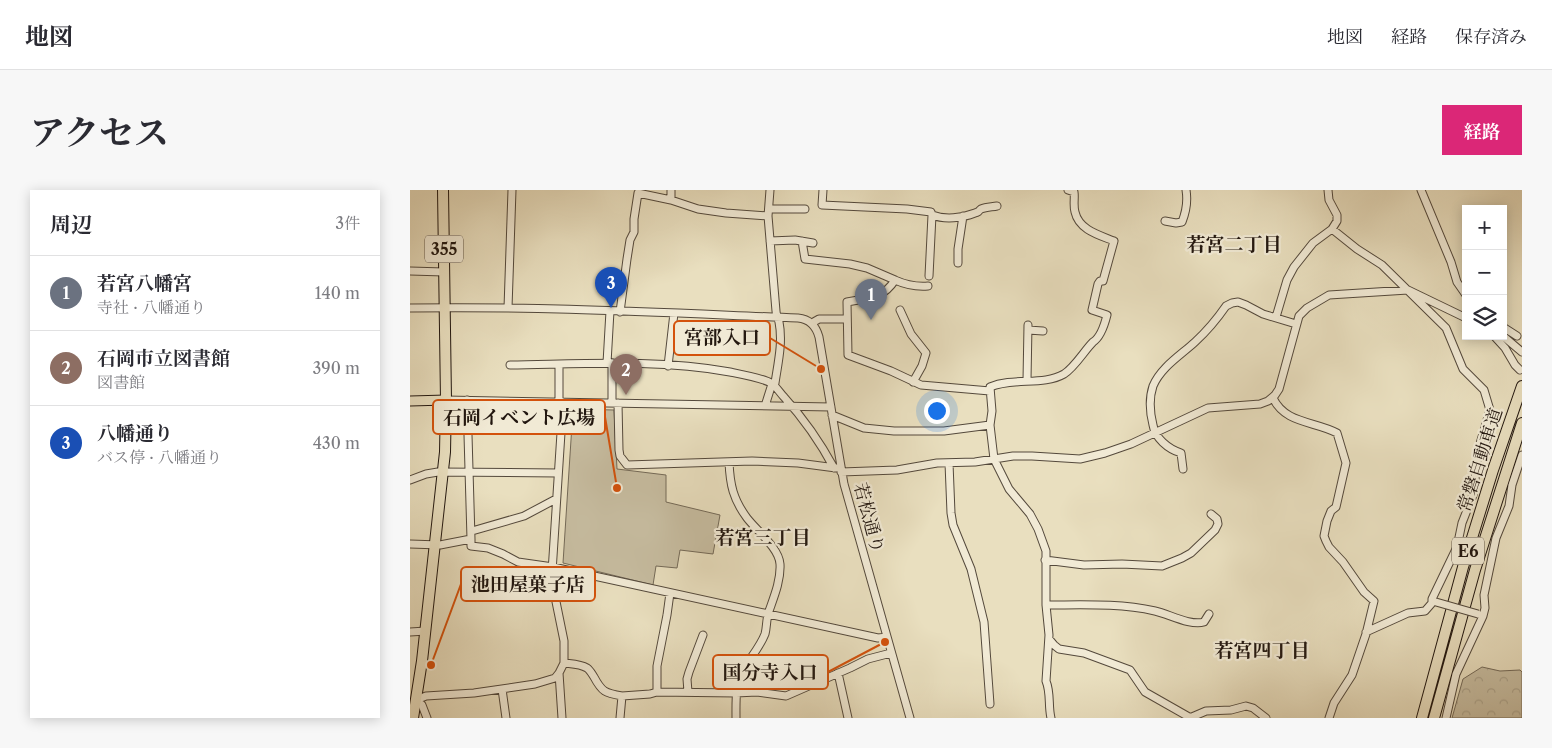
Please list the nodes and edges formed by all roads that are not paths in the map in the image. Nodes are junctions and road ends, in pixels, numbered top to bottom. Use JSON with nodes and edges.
{"nodes":[{"id":1,"x":443,"y":190,"type":"edge"},
{"id":2,"x":512,"y":190,"type":"edge"},
{"id":3,"x":671,"y":190,"type":"edge"},
{"id":4,"x":770,"y":190,"type":"edge"},
{"id":5,"x":823,"y":190,"type":"edge"},
{"id":6,"x":1068,"y":190,"type":"edge"},
{"id":7,"x":1186,"y":190,"type":"edge"},
{"id":8,"x":1328,"y":190,"type":"edge"},
{"id":9,"x":1421,"y":190,"type":"edge"},
{"id":10,"x":671,"y":200,"type":"junction"},
{"id":11,"x":997,"y":206,"type":"dead end"},
{"id":12,"x":805,"y":209,"type":"dead end"},
{"id":13,"x":768,"y":212,"type":"junction"},
{"id":14,"x":932,"y":215,"type":"junction"},
{"id":15,"x":962,"y":216,"type":"junction"},
{"id":16,"x":1165,"y":221,"type":"dead end"},
{"id":17,"x":1332,"y":229,"type":"junction"},
{"id":18,"x":770,"y":241,"type":"junction"},
{"id":19,"x":802,"y":241,"type":"junction"},
{"id":20,"x":813,"y":243,"type":"dead end"},
{"id":21,"x":958,"y":263,"type":"dead end"},
{"id":22,"x":410,"y":271,"type":"edge"},
{"id":23,"x":444,"y":272,"type":"junction"},
{"id":24,"x":929,"y":276,"type":"dead end"},
{"id":25,"x":895,"y":280,"type":"junction"},
{"id":26,"x":928,"y":286,"type":"dead end"},
{"id":27,"x":1462,"y":289,"type":"edge"},
{"id":28,"x":1408,"y":290,"type":"junction"},
{"id":29,"x":410,"y":308,"type":"edge"},
{"id":30,"x":445,"y":308,"type":"junction"},
{"id":31,"x":508,"y":308,"type":"junction"},
{"id":32,"x":900,"y":310,"type":"dead end"},
{"id":33,"x":610,"y":311,"type":"junction"},
{"id":34,"x":620,"y":312,"type":"junction"},
{"id":35,"x":674,"y":313,"type":"junction"},
{"id":36,"x":1462,"y":316,"type":"edge"},
{"id":37,"x":776,"y":317,"type":"junction"},
{"id":38,"x":1276,"y":318,"type":"junction"},
{"id":39,"x":846,"y":319,"type":"junction"},
{"id":40,"x":812,"y":323,"type":"junction"},
{"id":41,"x":1296,"y":324,"type":"junction"},
{"id":42,"x":1507,"y":329,"type":"edge"},
{"id":43,"x":1043,"y":331,"type":"dead end"},
{"id":44,"x":1518,"y":336,"type":"dead end"},
{"id":45,"x":1507,"y":339,"type":"edge"},
{"id":46,"x":1498,"y":340,"type":"edge"},
{"id":47,"x":1521,"y":351,"type":"edge"},
{"id":48,"x":1512,"y":360,"type":"junction"},
{"id":49,"x":609,"y":363,"type":"junction"},
{"id":50,"x":559,"y":364,"type":"junction"},
{"id":51,"x":510,"y":365,"type":"dead end"},
{"id":52,"x":668,"y":366,"type":"junction"},
{"id":53,"x":1520,"y":370,"type":"dead end"},
{"id":54,"x":1027,"y":380,"type":"junction"},
{"id":55,"x":913,"y":382,"type":"junction"},
{"id":56,"x":774,"y":385,"type":"junction"},
{"id":57,"x":1522,"y":386,"type":"edge"},
{"id":58,"x":990,"y":391,"type":"junction"},
{"id":59,"x":1273,"y":398,"type":"junction"},
{"id":60,"x":446,"y":400,"type":"junction"},
{"id":61,"x":467,"y":400,"type":"junction"},
{"id":62,"x":410,"y":401,"type":"edge"},
{"id":63,"x":561,"y":402,"type":"junction"},
{"id":64,"x":615,"y":403,"type":"junction"},
{"id":65,"x":765,"y":406,"type":"junction"},
{"id":66,"x":792,"y":407,"type":"junction"},
{"id":67,"x":830,"y":407,"type":"junction"},
{"id":68,"x":832,"y":415,"type":"junction"},
{"id":69,"x":1522,"y":423,"type":"edge"},
{"id":70,"x":990,"y":425,"type":"junction"},
{"id":71,"x":1154,"y":432,"type":"junction"},
{"id":72,"x":1522,"y":455,"type":"edge"},
{"id":73,"x":994,"y":459,"type":"junction"},
{"id":74,"x":730,"y":462,"type":"junction"},
{"id":75,"x":948,"y":463,"type":"junction"},
{"id":76,"x":839,"y":469,"type":"junction"},
{"id":77,"x":1183,"y":469,"type":"dead end"},
{"id":78,"x":443,"y":472,"type":"junction"},
{"id":79,"x":469,"y":472,"type":"junction"},
{"id":80,"x":558,"y":474,"type":"junction"},
{"id":81,"x":410,"y":480,"type":"edge"},
{"id":82,"x":556,"y":498,"type":"junction"},
{"id":83,"x":1211,"y":514,"type":"dead end"},
{"id":84,"x":471,"y":535,"type":"junction"},
{"id":85,"x":410,"y":544,"type":"edge"},
{"id":86,"x":435,"y":545,"type":"junction"},
{"id":87,"x":1046,"y":560,"type":"junction"},
{"id":88,"x":553,"y":567,"type":"junction"},
{"id":89,"x":670,"y":593,"type":"junction"},
{"id":90,"x":1434,"y":603,"type":"junction"},
{"id":91,"x":1046,"y":605,"type":"junction"},
{"id":92,"x":768,"y":614,"type":"junction"},
{"id":93,"x":1209,"y":614,"type":"dead end"},
{"id":94,"x":1481,"y":615,"type":"junction"},
{"id":95,"x":426,"y":631,"type":"junction"},
{"id":96,"x":410,"y":632,"type":"edge"},
{"id":97,"x":1366,"y":632,"type":"junction"},
{"id":98,"x":703,"y":635,"type":"dead end"},
{"id":99,"x":886,"y":637,"type":"junction"},
{"id":100,"x":1049,"y":639,"type":"junction"},
{"id":101,"x":891,"y":653,"type":"junction"},
{"id":102,"x":564,"y":663,"type":"junction"},
{"id":103,"x":559,"y":673,"type":"junction"},
{"id":104,"x":838,"y":673,"type":"junction"},
{"id":105,"x":502,"y":689,"type":"junction"},
{"id":106,"x":656,"y":692,"type":"junction"},
{"id":107,"x":688,"y":692,"type":"junction"},
{"id":108,"x":736,"y":694,"type":"junction"},
{"id":109,"x":622,"y":696,"type":"junction"},
{"id":110,"x":416,"y":700,"type":"junction"},
{"id":111,"x":990,"y":704,"type":"dead end"},
{"id":112,"x":413,"y":718,"type":"edge"},
{"id":113,"x":427,"y":718,"type":"edge"},
{"id":114,"x":506,"y":718,"type":"edge"},
{"id":115,"x":562,"y":718,"type":"edge"},
{"id":116,"x":620,"y":718,"type":"edge"},
{"id":117,"x":736,"y":718,"type":"edge"},
{"id":118,"x":848,"y":718,"type":"edge"},
{"id":119,"x":910,"y":718,"type":"edge"},
{"id":120,"x":1051,"y":718,"type":"edge"},
{"id":121,"x":1192,"y":718,"type":"edge"},
{"id":122,"x":1266,"y":718,"type":"edge"},
{"id":123,"x":1330,"y":718,"type":"edge"},
{"id":124,"x":1422,"y":718,"type":"edge"},
{"id":125,"x":1434,"y":718,"type":"edge"},
{"id":126,"x":1446,"y":718,"type":"edge"}],
"edges":[{"from":1,"to":23,"type":"highway","number":"355"},
{"from":2,"to":31,"type":"street"},
{"from":3,"to":10,"type":"street"},
{"from":4,"to":13,"type":"street"},
{"from":5,"to":14,"type":"street"},
{"from":6,"to":54,"type":"street"},
{"from":7,"to":16,"type":"street"},
{"from":8,"to":17,"type":"street"},
{"from":9,"to":27,"type":"street"},
{"from":10,"to":13,"type":"street"},
{"from":10,"to":34,"type":"street"},
{"from":11,"to":15,"type":"street"},
{"from":12,"to":13,"type":"street"},
{"from":13,"to":18,"type":"street"},
{"from":14,"to":15,"type":"street"},
{"from":14,"to":24,"type":"street"},
{"from":15,"to":21,"type":"street"},
{"from":17,"to":28,"type":"street"},
{"from":17,"to":38,"type":"street"},
{"from":18,"to":19,"type":"street"},
{"from":18,"to":37,"type":"street"},
{"from":19,"to":20,"type":"street"},
{"from":19,"to":25,"type":"street"},
{"from":22,"to":23,"type":"street"},
{"from":23,"to":30,"type":"highway","number":"355"},
{"from":25,"to":26,"type":"street"},
{"from":25,"to":39,"type":"street"},
{"from":28,"to":36,"type":"street"},
{"from":28,"to":41,"type":"street"},
{"from":28,"to":90,"type":"street"},
{"from":29,"to":30,"type":"street"},
{"from":30,"to":31,"type":"street"},
{"from":30,"to":60,"type":"highway","number":"355"},
{"from":31,"to":33,"type":"street"},
{"from":32,"to":55,"type":"street"},
{"from":33,"to":34,"type":"street"},
{"from":33,"to":49,"type":"street"},
{"from":34,"to":35,"type":"street"},
{"from":35,"to":37,"type":"street"},
{"from":35,"to":52,"type":"street"},
{"from":37,"to":40,"type":"street"},
{"from":37,"to":56,"type":"street"},
{"from":38,"to":41,"type":"street"},
{"from":38,"to":71,"type":"street"},
{"from":39,"to":40,"type":"street"},
{"from":39,"to":55,"type":"street"},
{"from":40,"to":67,"type":"street","name":"若松通り"},
{"from":41,"to":59,"type":"street"},
{"from":42,"to":44,"type":"street"},
{"from":43,"to":54,"type":"street"},
{"from":45,"to":47,"type":"street"},
{"from":46,"to":48,"type":"street"},
{"from":47,"to":48,"type":"street"},
{"from":48,"to":53,"type":"street"},
{"from":49,"to":50,"type":"street"},
{"from":49,"to":52,"type":"street"},
{"from":49,"to":64,"type":"street"},
{"from":50,"to":51,"type":"street"},
{"from":50,"to":63,"type":"street"},
{"from":52,"to":56,"type":"street"},
{"from":54,"to":58,"type":"street"},
{"from":55,"to":58,"type":"street"},
{"from":56,"to":65,"type":"street"},
{"from":56,"to":66,"type":"street"},
{"from":57,"to":124,"type":"highway","name":"常磐自動車道","number":"E6"},
{"from":58,"to":70,"type":"street"},
{"from":59,"to":71,"type":"street"},
{"from":59,"to":97,"type":"street"},
{"from":60,"to":61,"type":"street"},
{"from":60,"to":62,"type":"main road"},
{"from":60,"to":78,"type":"highway","number":"355"},
{"from":61,"to":63,"type":"street"},
{"from":61,"to":79,"type":"street"},
{"from":63,"to":64,"type":"street"},
{"from":63,"to":80,"type":"street"},
{"from":64,"to":65,"type":"street"},
{"from":64,"to":74,"type":"street"},
{"from":65,"to":66,"type":"street"},
{"from":66,"to":67,"type":"street"},
{"from":66,"to":76,"type":"street"},
{"from":67,"to":68,"type":"street","name":"若松通り"},
{"from":68,"to":70,"type":"street"},
{"from":68,"to":76,"type":"street","name":"若松通り"},
{"from":69,"to":125,"type":"highway","name":"常磐自動車道","number":"E6"},
{"from":70,"to":73,"type":"street"},
{"from":71,"to":73,"type":"street"},
{"from":71,"to":77,"type":"street"},
{"from":72,"to":94,"type":"street"},
{"from":73,"to":75,"type":"street"},
{"from":73,"to":87,"type":"street"},
{"from":74,"to":76,"type":"street"},
{"from":74,"to":92,"type":"street"},
{"from":75,"to":76,"type":"street"},
{"from":75,"to":111,"type":"street"},
{"from":76,"to":99,"type":"street","name":"若松通り"},
{"from":78,"to":79,"type":"street"},
{"from":78,"to":81,"type":"street"},
{"from":78,"to":86,"type":"highway","number":"355"},
{"from":79,"to":80,"type":"street"},
{"from":79,"to":84,"type":"street"},
{"from":80,"to":82,"type":"street"},
{"from":82,"to":84,"type":"street"},
{"from":82,"to":88,"type":"street"},
{"from":83,"to":87,"type":"street"},
{"from":84,"to":86,"type":"street"},
{"from":84,"to":88,"type":"street"},
{"from":85,"to":86,"type":"street"},
{"from":86,"to":95,"type":"highway","number":"355"},
{"from":87,"to":91,"type":"street"},
{"from":88,"to":89,"type":"street"},
{"from":88,"to":102,"type":"street"},
{"from":89,"to":92,"type":"street"},
{"from":89,"to":106,"type":"street"},
{"from":90,"to":94,"type":"street","bridge":true},
{"from":90,"to":97,"type":"street"},
{"from":91,"to":93,"type":"street"},
{"from":91,"to":100,"type":"street"},
{"from":92,"to":99,"type":"street"},
{"from":92,"to":108,"type":"street"},
{"from":94,"to":126,"type":"street"},
{"from":95,"to":96,"type":"street"},
{"from":95,"to":110,"type":"highway","number":"355"},
{"from":97,"to":123,"type":"street"},
{"from":98,"to":107,"type":"street"},
{"from":99,"to":101,"type":"street","name":"若松通り"},
{"from":100,"to":120,"type":"street"},
{"from":100,"to":121,"type":"street"},
{"from":101,"to":104,"type":"street"},
{"from":101,"to":119,"type":"street","name":"若松通り"},
{"from":102,"to":103,"type":"street"},
{"from":102,"to":109,"type":"street"},
{"from":103,"to":105,"type":"street"},
{"from":103,"to":115,"type":"street"},
{"from":104,"to":108,"type":"street"},
{"from":104,"to":118,"type":"street"},
{"from":105,"to":110,"type":"street"},
{"from":105,"to":114,"type":"street"},
{"from":106,"to":107,"type":"street"},
{"from":106,"to":109,"type":"street"},
{"from":107,"to":108,"type":"street"},
{"from":108,"to":117,"type":"street"},
{"from":109,"to":116,"type":"street"},
{"from":110,"to":112,"type":"highway","number":"355"},
{"from":110,"to":113,"type":"street"},
{"from":121,"to":122,"type":"street"}]}
